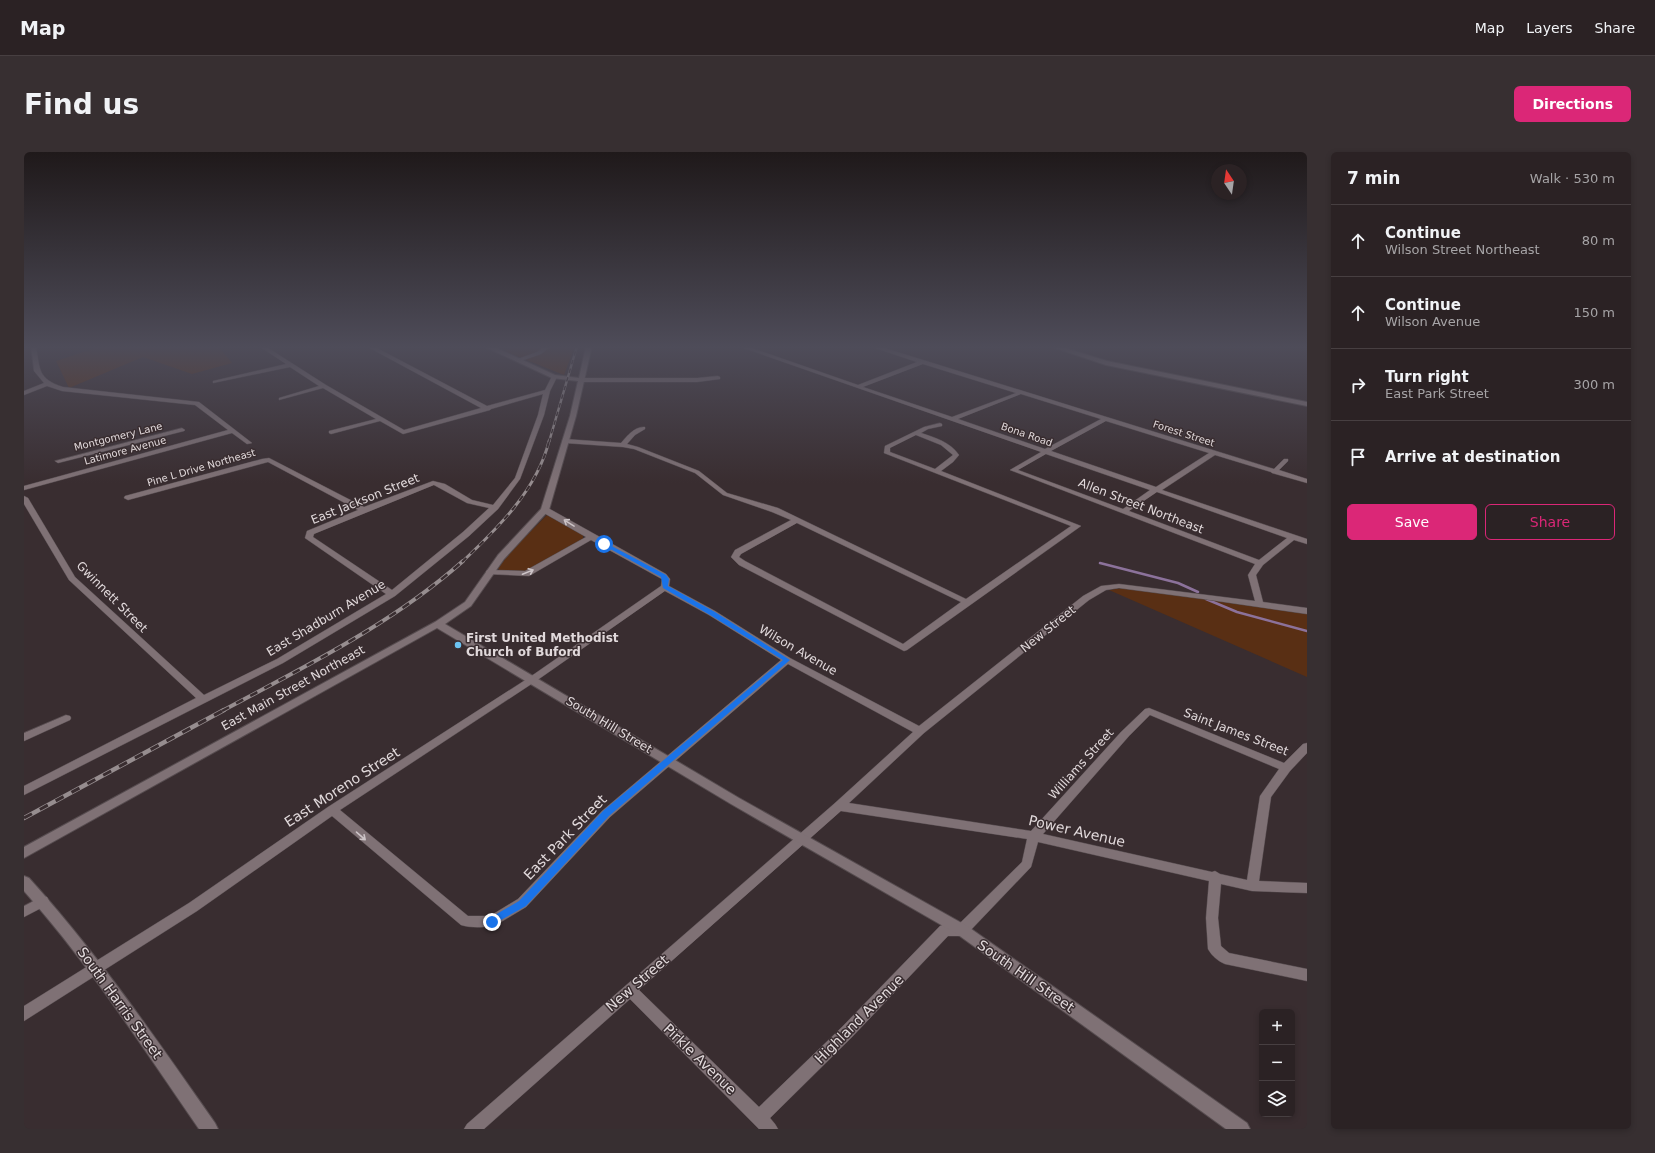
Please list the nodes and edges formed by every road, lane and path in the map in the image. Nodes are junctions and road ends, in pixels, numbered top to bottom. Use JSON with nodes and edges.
{"nodes":[{"id":1,"x":84,"y":392,"type":"edge"},
{"id":2,"x":305,"y":392,"type":"edge"},
{"id":3,"x":334,"y":392,"type":"edge"},
{"id":4,"x":455,"y":392,"type":"edge"},
{"id":5,"x":547,"y":392,"type":"joint"},
{"id":6,"x":578,"y":392,"type":"edge"},
{"id":7,"x":871,"y":392,"type":"edge"},
{"id":8,"x":1016,"y":392,"type":"edge"},
{"id":9,"x":1246,"y":392,"type":"edge"},
{"id":10,"x":1265,"y":392,"type":"edge"},
{"id":11,"x":1020,"y":393,"type":"junction"},
{"id":12,"x":280,"y":399,"type":"dead end"},
{"id":13,"x":1307,"y":400,"type":"edge"},
{"id":14,"x":1307,"y":404,"type":"edge"},
{"id":15,"x":488,"y":409,"type":"junction"},
{"id":16,"x":1107,"y":418,"type":"junction"},
{"id":17,"x":382,"y":419,"type":"junction"},
{"id":18,"x":953,"y":419,"type":"junction"},
{"id":19,"x":940,"y":425,"type":"dead end"},
{"id":20,"x":643,"y":428,"type":"dead end"},
{"id":21,"x":182,"y":430,"type":"dead end"},
{"id":22,"x":231,"y":431,"type":"junction"},
{"id":23,"x":331,"y":432,"type":"dead end"},
{"id":24,"x":915,"y":433,"type":"junction"},
{"id":25,"x":249,"y":443,"type":"dead end"},
{"id":26,"x":565,"y":443,"type":"junction"},
{"id":27,"x":129,"y":444,"type":"junction"},
{"id":28,"x":623,"y":445,"type":"junction"},
{"id":29,"x":1047,"y":451,"type":"junction"},
{"id":30,"x":1215,"y":452,"type":"junction"},
{"id":31,"x":136,"y":457,"type":"junction"},
{"id":32,"x":1286,"y":460,"type":"dead end"},
{"id":33,"x":58,"y":461,"type":"dead end"},
{"id":34,"x":936,"y":472,"type":"junction"},
{"id":35,"x":1274,"y":472,"type":"junction"},
{"id":36,"x":1307,"y":481,"type":"edge"},
{"id":37,"x":24,"y":488,"type":"edge"},
{"id":38,"x":1158,"y":489,"type":"junction"},
{"id":39,"x":24,"y":498,"type":"edge"},
{"id":40,"x":128,"y":498,"type":"dead end"},
{"id":41,"x":495,"y":507,"type":"junction"},
{"id":42,"x":364,"y":510,"type":"junction"},
{"id":43,"x":545,"y":510,"type":"junction"},
{"id":44,"x":1124,"y":511,"type":"junction"},
{"id":45,"x":28,"y":512,"type":"edge"},
{"id":46,"x":797,"y":520,"type":"junction"},
{"id":47,"x":1293,"y":537,"type":"junction"},
{"id":48,"x":592,"y":538,"type":"junction"},
{"id":49,"x":1307,"y":542,"type":"edge"},
{"id":50,"x":1260,"y":563,"type":"junction"},
{"id":51,"x":490,"y":572,"type":"junction"},
{"id":52,"x":664,"y":582,"type":"junction"},
{"id":53,"x":392,"y":594,"type":"junction"},
{"id":54,"x":967,"y":602,"type":"junction"},
{"id":55,"x":1258,"y":604,"type":"junction"},
{"id":56,"x":1307,"y":611,"type":"edge"},
{"id":57,"x":438,"y":624,"type":"junction"},
{"id":58,"x":787,"y":660,"type":"junction"},
{"id":59,"x":533,"y":679,"type":"junction"},
{"id":60,"x":203,"y":699,"type":"junction"},
{"id":61,"x":1149,"y":712,"type":"joint"},
{"id":62,"x":66,"y":718,"type":"dead end"},
{"id":63,"x":920,"y":732,"type":"junction"},
{"id":64,"x":24,"y":737,"type":"edge"},
{"id":65,"x":1307,"y":747,"type":"edge"},
{"id":66,"x":668,"y":761,"type":"junction"},
{"id":67,"x":1286,"y":768,"type":"junction"},
{"id":68,"x":24,"y":791,"type":"edge"},
{"id":69,"x":839,"y":806,"type":"junction"},
{"id":70,"x":332,"y":810,"type":"junction"},
{"id":71,"x":1034,"y":836,"type":"junction"},
{"id":72,"x":802,"y":838,"type":"junction"},
{"id":73,"x":24,"y":853,"type":"edge"},
{"id":74,"x":1215,"y":876,"type":"junction"},
{"id":75,"x":24,"y":882,"type":"edge"},
{"id":76,"x":1252,"y":886,"type":"junction"},
{"id":77,"x":1307,"y":888,"type":"edge"},
{"id":78,"x":43,"y":901,"type":"junction"},
{"id":79,"x":24,"y":912,"type":"edge"},
{"id":80,"x":962,"y":930,"type":"junction"},
{"id":81,"x":96,"y":967,"type":"junction"},
{"id":82,"x":1307,"y":975,"type":"edge"},
{"id":83,"x":630,"y":990,"type":"junction"},
{"id":84,"x":24,"y":1014,"type":"edge"},
{"id":85,"x":760,"y":1118,"type":"junction"},
{"id":86,"x":209,"y":1129,"type":"edge"},
{"id":87,"x":472,"y":1129,"type":"edge"},
{"id":88,"x":770,"y":1129,"type":"edge"},
{"id":89,"x":1240,"y":1129,"type":"edge"}],
"edges":[{"from":1,"to":22,"type":"street"},
{"from":2,"to":12,"type":"street"},
{"from":3,"to":17,"type":"street"},
{"from":4,"to":15,"type":"street"},
{"from":5,"to":15,"type":"street"},
{"from":5,"to":41,"type":"street","name":"East Shadburn Avenue"},
{"from":6,"to":26,"type":"street"},
{"from":7,"to":18,"type":"street","name":"Bona Road"},
{"from":8,"to":11,"type":"street","name":"Forest Street"},
{"from":9,"to":14,"type":"street"},
{"from":10,"to":13,"type":"street"},
{"from":11,"to":16,"type":"street","name":"Forest Street"},
{"from":11,"to":18,"type":"street"},
{"from":15,"to":17,"type":"street"},
{"from":16,"to":29,"type":"street"},
{"from":16,"to":30,"type":"street","name":"Forest Street"},
{"from":17,"to":23,"type":"street"},
{"from":18,"to":29,"type":"street","name":"Bona Road"},
{"from":19,"to":24,"type":"street"},
{"from":20,"to":28,"type":"street"},
{"from":21,"to":27,"type":"street","name":"Montgomery Lane"},
{"from":22,"to":25,"type":"street"},
{"from":22,"to":31,"type":"street","name":"Latimore Avenue"},
{"from":24,"to":34,"type":"street"},
{"from":24,"to":34,"type":"street"},
{"from":26,"to":28,"type":"street"},
{"from":26,"to":43,"type":"street"},
{"from":27,"to":31,"type":"street"},
{"from":27,"to":33,"type":"street","name":"Montgomery Lane"},
{"from":28,"to":46,"type":"street"},
{"from":29,"to":38,"type":"street","name":"Bona Road"},
{"from":29,"to":44,"type":"street","name":"Allen Street Northeast"},
{"from":30,"to":35,"type":"street","name":"Forest Street"},
{"from":30,"to":38,"type":"street"},
{"from":31,"to":37,"type":"street","name":"Latimore Avenue"},
{"from":32,"to":35,"type":"street"},
{"from":34,"to":54,"type":"street"},
{"from":35,"to":36,"type":"street","name":"Forest Street"},
{"from":38,"to":44,"type":"street"},
{"from":38,"to":47,"type":"street","name":"Bona Road"},
{"from":39,"to":45,"type":"street","name":"Gwinnett Street"},
{"from":40,"to":42,"type":"street","name":"Pine L Drive Northeast"},
{"from":41,"to":42,"type":"street","name":"East Jackson Street"},
{"from":41,"to":53,"type":"street","name":"East Shadburn Avenue"},
{"from":42,"to":53,"type":"street","name":"East Jackson Street"},
{"from":48,"to":43,"type":"street","name":"Wilson Avenue","one_way":true},
{"from":43,"to":51,"type":"street","name":"East Main Street Northeast"},
{"from":44,"to":50,"type":"street","name":"Allen Street Northeast"},
{"from":45,"to":60,"type":"street","name":"Gwinnett Street"},
{"from":46,"to":54,"type":"street"},
{"from":46,"to":54,"type":"street"},
{"from":47,"to":49,"type":"street","name":"Bona Road"},
{"from":47,"to":50,"type":"street"},
{"from":51,"to":48,"type":"street","one_way":true},
{"from":48,"to":52,"type":"street","name":"Wilson Avenue"},
{"from":50,"to":55,"type":"street"},
{"from":51,"to":57,"type":"street","name":"East Main Street Northeast"},
{"from":52,"to":58,"type":"street","name":"Wilson Avenue"},
{"from":52,"to":59,"type":"street","name":"East Moreno Street"},
{"from":53,"to":60,"type":"street","name":"East Shadburn Avenue"},
{"from":55,"to":56,"type":"street","name":"New Street"},
{"from":55,"to":63,"type":"street","name":"New Street"},
{"from":57,"to":59,"type":"street","name":"South Hill Street"},
{"from":57,"to":73,"type":"street","name":"East Main Street Northeast"},
{"from":58,"to":63,"type":"street","name":"Wilson Avenue"},
{"from":58,"to":66,"type":"street","name":"East Park Street"},
{"from":59,"to":66,"type":"street","name":"South Hill Street"},
{"from":59,"to":70,"type":"street","name":"East Moreno Street"},
{"from":60,"to":68,"type":"street","name":"East Shadburn Avenue"},
{"from":61,"to":67,"type":"street","name":"Saint James Street"},
{"from":61,"to":71,"type":"street","name":"Williams Street"},
{"from":62,"to":64,"type":"street"},
{"from":63,"to":69,"type":"street","name":"New Street"},
{"from":65,"to":67,"type":"street","name":"Saint James Street"},
{"from":70,"to":66,"type":"street","name":"East Park Street","one_way":true},
{"from":66,"to":72,"type":"street","name":"South Hill Street"},
{"from":67,"to":76,"type":"street"},
{"from":69,"to":71,"type":"street","name":"Power Avenue"},
{"from":69,"to":72,"type":"street"},
{"from":70,"to":81,"type":"street","name":"East Moreno Street"},
{"from":71,"to":74,"type":"street","name":"Power Avenue"},
{"from":71,"to":80,"type":"street"},
{"from":72,"to":80,"type":"street","name":"South Hill Street"},
{"from":72,"to":83,"type":"street","name":"New Street"},
{"from":74,"to":76,"type":"street","name":"Power Avenue"},
{"from":74,"to":82,"type":"street"},
{"from":75,"to":78,"type":"street","name":"South Harris Street"},
{"from":76,"to":77,"type":"street","name":"Power Avenue"},
{"from":78,"to":79,"type":"street"},
{"from":78,"to":81,"type":"street","name":"South Harris Street"},
{"from":80,"to":85,"type":"street","name":"Highland Avenue"},
{"from":80,"to":89,"type":"street","name":"South Hill Street"},
{"from":81,"to":84,"type":"street","name":"East Moreno Street"},
{"from":81,"to":86,"type":"street","name":"South Harris Street"},
{"from":83,"to":85,"type":"street","name":"Pirkle Avenue"},
{"from":83,"to":87,"type":"street","name":"New Street"},
{"from":85,"to":88,"type":"street","name":"Pirkle Avenue"}]}
